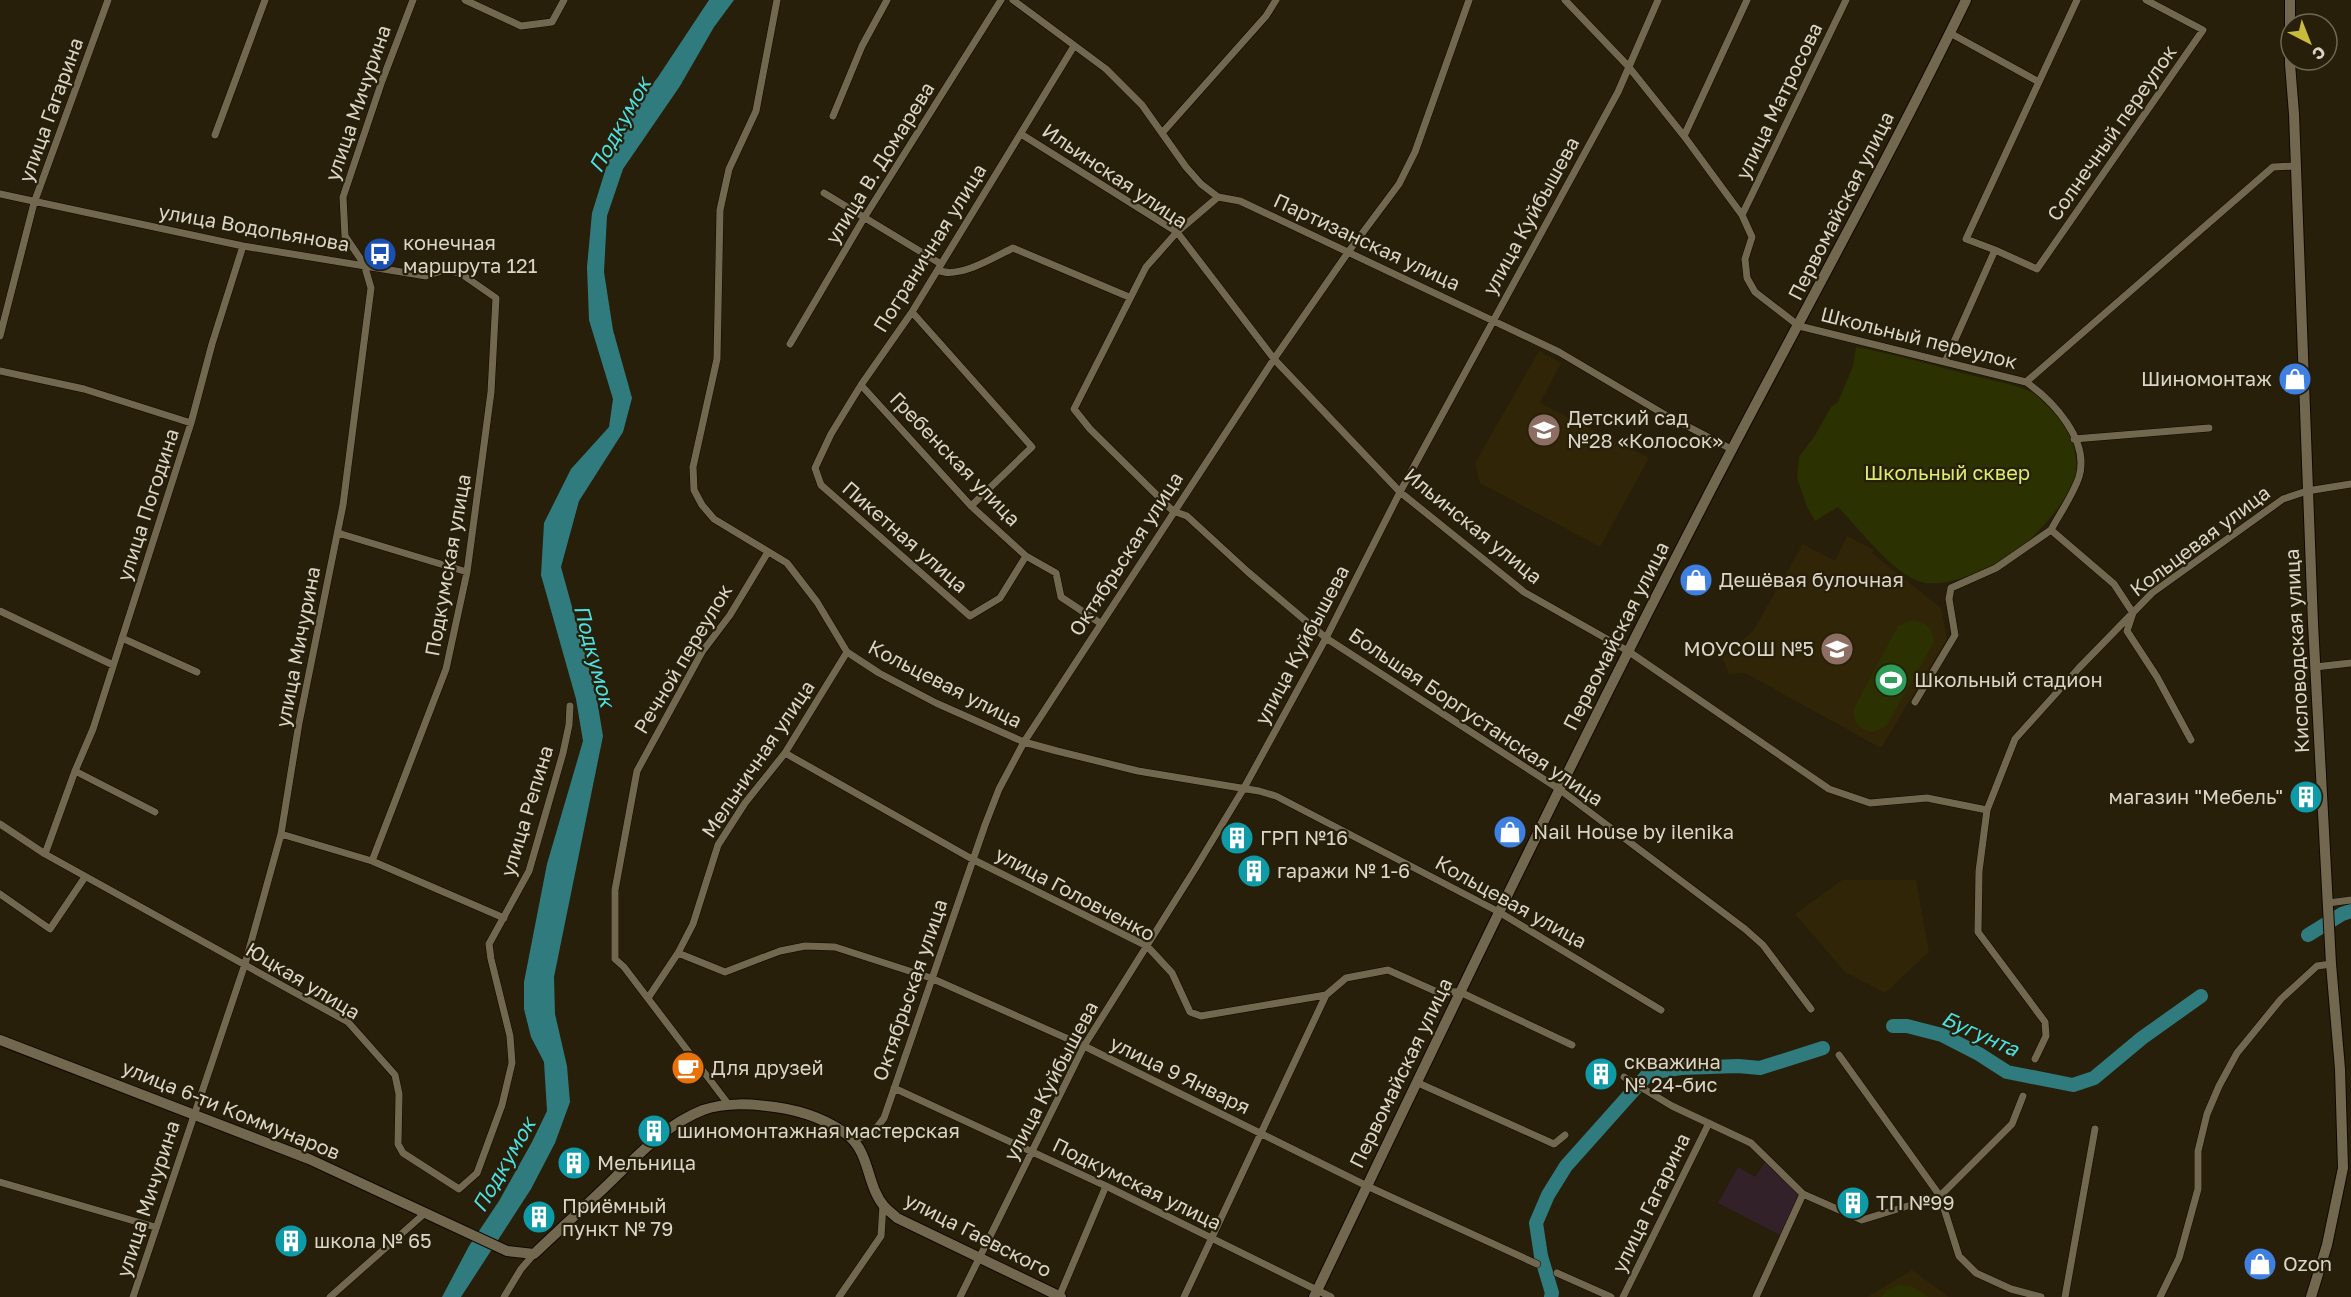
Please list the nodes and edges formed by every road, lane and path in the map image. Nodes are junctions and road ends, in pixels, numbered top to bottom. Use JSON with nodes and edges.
{"nodes":[{"id":1,"x":108,"y":0,"type":"edge"},
{"id":2,"x":265,"y":0,"type":"edge"},
{"id":3,"x":413,"y":0,"type":"edge"},
{"id":4,"x":465,"y":0,"type":"edge"},
{"id":5,"x":564,"y":0,"type":"edge"},
{"id":6,"x":777,"y":0,"type":"edge"},
{"id":7,"x":887,"y":0,"type":"edge"},
{"id":8,"x":1001,"y":0,"type":"edge"},
{"id":9,"x":1013,"y":0,"type":"edge"},
{"id":10,"x":1276,"y":0,"type":"edge"},
{"id":11,"x":1469,"y":0,"type":"edge"},
{"id":12,"x":1565,"y":0,"type":"edge"},
{"id":13,"x":1658,"y":0,"type":"edge"},
{"id":14,"x":1747,"y":0,"type":"edge"},
{"id":15,"x":1846,"y":0,"type":"edge"},
{"id":16,"x":1966,"y":0,"type":"edge"},
{"id":17,"x":2077,"y":0,"type":"edge"},
{"id":18,"x":2146,"y":0,"type":"edge"},
{"id":19,"x":2290,"y":0,"type":"edge"},
{"id":20,"x":1950,"y":33,"type":"junction"},
{"id":21,"x":1074,"y":46,"type":"junction"},
{"id":22,"x":1628,"y":66,"type":"junction"},
{"id":23,"x":2039,"y":82,"type":"junction"},
{"id":24,"x":833,"y":116,"type":"dead end"},
{"id":25,"x":1021,"y":134,"type":"junction"},
{"id":26,"x":1162,"y":134,"type":"junction"},
{"id":27,"x":215,"y":135,"type":"dead end"},
{"id":28,"x":1684,"y":136,"type":"junction"},
{"id":29,"x":2296,"y":166,"type":"junction"},
{"id":30,"x":824,"y":193,"type":"dead end"},
{"id":31,"x":0,"y":194,"type":"edge"},
{"id":32,"x":1218,"y":197,"type":"junction"},
{"id":33,"x":34,"y":203,"type":"junction"},
{"id":34,"x":1742,"y":216,"type":"junction"},
{"id":35,"x":864,"y":218,"type":"junction"},
{"id":36,"x":1177,"y":232,"type":"junction"},
{"id":37,"x":243,"y":246,"type":"junction"},
{"id":38,"x":1995,"y":250,"type":"junction"},
{"id":39,"x":1349,"y":251,"type":"junction"},
{"id":40,"x":364,"y":264,"type":"junction"},
{"id":41,"x":939,"y":267,"type":"junction"},
{"id":42,"x":1130,"y":297,"type":"junction"},
{"id":43,"x":496,"y":298,"type":"joint"},
{"id":44,"x":912,"y":312,"type":"junction"},
{"id":45,"x":1493,"y":320,"type":"junction"},
{"id":46,"x":1799,"y":326,"type":"junction"},
{"id":47,"x":0,"y":336,"type":"edge"},
{"id":48,"x":790,"y":344,"type":"dead end"},
{"id":49,"x":1274,"y":359,"type":"junction"},
{"id":50,"x":1945,"y":362,"type":"junction"},
{"id":51,"x":0,"y":371,"type":"edge"},
{"id":52,"x":2026,"y":382,"type":"junction"},
{"id":53,"x":861,"y":385,"type":"junction"},
{"id":54,"x":191,"y":423,"type":"junction"},
{"id":55,"x":2209,"y":428,"type":"dead end"},
{"id":56,"x":2074,"y":439,"type":"junction"},
{"id":57,"x":1733,"y":450,"type":"junction"},
{"id":58,"x":815,"y":468,"type":"joint"},
{"id":59,"x":2351,"y":484,"type":"edge"},
{"id":60,"x":2307,"y":491,"type":"junction"},
{"id":61,"x":1400,"y":492,"type":"junction"},
{"id":62,"x":971,"y":506,"type":"junction"},
{"id":63,"x":1173,"y":511,"type":"junction"},
{"id":64,"x":2051,"y":530,"type":"junction"},
{"id":65,"x":338,"y":533,"type":"junction"},
{"id":66,"x":768,"y":552,"type":"junction"},
{"id":67,"x":1026,"y":556,"type":"junction"},
{"id":68,"x":467,"y":572,"type":"junction"},
{"id":69,"x":0,"y":611,"type":"edge"},
{"id":70,"x":2133,"y":613,"type":"junction"},
{"id":71,"x":1100,"y":623,"type":"junction"},
{"id":72,"x":122,"y":638,"type":"junction"},
{"id":73,"x":1326,"y":638,"type":"junction"},
{"id":74,"x":1628,"y":651,"type":"junction"},
{"id":75,"x":847,"y":652,"type":"junction"},
{"id":76,"x":2351,"y":663,"type":"edge"},
{"id":77,"x":113,"y":665,"type":"junction"},
{"id":78,"x":2314,"y":667,"type":"junction"},
{"id":79,"x":197,"y":672,"type":"dead end"},
{"id":80,"x":1915,"y":702,"type":"dead end"},
{"id":81,"x":570,"y":706,"type":"dead end"},
{"id":82,"x":2191,"y":740,"type":"dead end"},
{"id":83,"x":1024,"y":742,"type":"junction"},
{"id":84,"x":785,"y":753,"type":"junction"},
{"id":85,"x":75,"y":771,"type":"junction"},
{"id":86,"x":1244,"y":788,"type":"junction"},
{"id":87,"x":1559,"y":789,"type":"junction"},
{"id":88,"x":1987,"y":810,"type":"junction"},
{"id":89,"x":154,"y":812,"type":"dead end"},
{"id":90,"x":0,"y":824,"type":"edge"},
{"id":91,"x":281,"y":834,"type":"junction"},
{"id":92,"x":45,"y":854,"type":"junction"},
{"id":93,"x":972,"y":859,"type":"junction"},
{"id":94,"x":372,"y":861,"type":"junction"},
{"id":95,"x":85,"y":877,"type":"junction"},
{"id":96,"x":0,"y":894,"type":"edge"},
{"id":97,"x":2351,"y":900,"type":"edge"},
{"id":98,"x":2328,"y":904,"type":"junction"},
{"id":99,"x":1499,"y":912,"type":"junction"},
{"id":100,"x":504,"y":918,"type":"junction"},
{"id":101,"x":1147,"y":946,"type":"junction"},
{"id":102,"x":678,"y":953,"type":"junction"},
{"id":103,"x":244,"y":964,"type":"junction"},
{"id":104,"x":2331,"y":964,"type":"junction"},
{"id":105,"x":931,"y":978,"type":"junction"},
{"id":106,"x":1460,"y":992,"type":"junction"},
{"id":107,"x":1326,"y":995,"type":"junction"},
{"id":108,"x":648,"y":998,"type":"junction"},
{"id":109,"x":1811,"y":1009,"type":"dead end"},
{"id":110,"x":1661,"y":1010,"type":"dead end"},
{"id":111,"x":0,"y":1040,"type":"edge"},
{"id":112,"x":1572,"y":1045,"type":"dead end"},
{"id":113,"x":1084,"y":1046,"type":"junction"},
{"id":114,"x":1839,"y":1055,"type":"dead end"},
{"id":115,"x":2035,"y":1059,"type":"dead end"},
{"id":116,"x":1624,"y":1077,"type":"dead end"},
{"id":117,"x":1416,"y":1082,"type":"junction"},
{"id":118,"x":894,"y":1088,"type":"junction"},
{"id":119,"x":2023,"y":1096,"type":"dead end"},
{"id":120,"x":729,"y":1105,"type":"junction"},
{"id":121,"x":194,"y":1113,"type":"junction"},
{"id":122,"x":1709,"y":1123,"type":"junction"},
{"id":123,"x":2095,"y":1129,"type":"dead end"},
{"id":124,"x":1262,"y":1134,"type":"junction"},
{"id":125,"x":1565,"y":1135,"type":"dead end"},
{"id":126,"x":852,"y":1139,"type":"junction"},
{"id":127,"x":1031,"y":1151,"type":"junction"},
{"id":128,"x":0,"y":1182,"type":"edge"},
{"id":129,"x":1106,"y":1186,"type":"junction"},
{"id":130,"x":1367,"y":1186,"type":"junction"},
{"id":131,"x":459,"y":1189,"type":"joint"},
{"id":132,"x":1803,"y":1194,"type":"junction"},
{"id":133,"x":1940,"y":1196,"type":"junction"},
{"id":134,"x":883,"y":1205,"type":"junction"},
{"id":135,"x":425,"y":1213,"type":"junction"},
{"id":136,"x":155,"y":1227,"type":"junction"},
{"id":137,"x":1212,"y":1239,"type":"junction"},
{"id":138,"x":534,"y":1254,"type":"junction"},
{"id":139,"x":980,"y":1257,"type":"junction"},
{"id":140,"x":1537,"y":1264,"type":"dead end"},
{"id":141,"x":1557,"y":1273,"type":"dead end"},
{"id":142,"x":1315,"y":1294,"type":"edge"},
{"id":143,"x":133,"y":1297,"type":"edge"},
{"id":144,"x":330,"y":1297,"type":"edge"},
{"id":145,"x":504,"y":1297,"type":"edge"},
{"id":146,"x":839,"y":1297,"type":"edge"},
{"id":147,"x":960,"y":1297,"type":"edge"},
{"id":148,"x":1060,"y":1297,"type":"edge"},
{"id":149,"x":1184,"y":1297,"type":"edge"},
{"id":150,"x":1331,"y":1297,"type":"edge"},
{"id":151,"x":1611,"y":1297,"type":"edge"},
{"id":152,"x":1623,"y":1297,"type":"edge"},
{"id":153,"x":1756,"y":1297,"type":"edge"},
{"id":154,"x":2041,"y":1297,"type":"edge"},
{"id":155,"x":2065,"y":1297,"type":"edge"},
{"id":156,"x":2160,"y":1297,"type":"edge"},
{"id":157,"x":2311,"y":1297,"type":"edge"}],
"edges":[{"from":1,"to":33,"type":"street","name":"улица Гагарина"},
{"from":2,"to":27,"type":"street"},
{"from":3,"to":40,"type":"street","name":"улица Мичурина"},
{"from":4,"to":5,"type":"street"},
{"from":6,"to":66,"type":"street","name":"Кольцевая улица"},
{"from":7,"to":24,"type":"street"},
{"from":8,"to":35,"type":"street","name":"улица В. Домарева"},
{"from":9,"to":21,"type":"street","name":"Партизанская улица"},
{"from":10,"to":26,"type":"street"},
{"from":11,"to":39,"type":"street","name":"Октябрьская улица"},
{"from":12,"to":22,"type":"street","name":"Школьный переулок"},
{"from":13,"to":22,"type":"street","name":"улица Куйбышева"},
{"from":14,"to":28,"type":"street"},
{"from":15,"to":34,"type":"street","name":"улица Матросова"},
{"from":16,"to":20,"type":"main road","name":"Первомайская улица"},
{"from":17,"to":23,"type":"street","name":"Солнечный переулок"},
{"from":18,"to":38,"type":"street","name":"Солнечный переулок"},
{"from":19,"to":29,"type":"main road","name":"Кисловодская улица"},
{"from":20,"to":23,"type":"street"},
{"from":20,"to":46,"type":"main road","name":"Первомайская улица"},
{"from":21,"to":25,"type":"street","name":"Пограничная улица"},
{"from":21,"to":26,"type":"street","name":"Партизанская улица"},
{"from":22,"to":28,"type":"street","name":"Школьный переулок"},
{"from":22,"to":45,"type":"street","name":"улица Куйбышева"},
{"from":23,"to":38,"type":"street","name":"Солнечный переулок"},
{"from":25,"to":36,"type":"street","name":"Ильинская улица"},
{"from":25,"to":41,"type":"street","name":"Пограничная улица"},
{"from":26,"to":32,"type":"street","name":"Партизанская улица"},
{"from":28,"to":34,"type":"street","name":"Школьный переулок"},
{"from":29,"to":52,"type":"street","name":"Школьный переулок"},
{"from":29,"to":60,"type":"main road","name":"Кисловодская улица"},
{"from":30,"to":35,"type":"street"},
{"from":31,"to":33,"type":"street","name":"улица Водопьянова"},
{"from":32,"to":36,"type":"street","name":"Большая Боргустанская улица"},
{"from":32,"to":39,"type":"street","name":"Партизанская улица"},
{"from":33,"to":37,"type":"street","name":"улица Водопьянова"},
{"from":33,"to":47,"type":"street","name":"улица Гагарина"},
{"from":34,"to":46,"type":"street","name":"Школьный переулок"},
{"from":35,"to":41,"type":"street"},
{"from":35,"to":48,"type":"street","name":"улица В. Домарева"},
{"from":36,"to":42,"type":"street","name":"Большая Боргустанская улица"},
{"from":36,"to":49,"type":"street","name":"Ильинская улица"},
{"from":37,"to":40,"type":"street","name":"улица Водопьянова"},
{"from":37,"to":54,"type":"street","name":"улица Погодина"},
{"from":38,"to":50,"type":"street"},
{"from":39,"to":45,"type":"street","name":"Партизанская улица"},
{"from":39,"to":49,"type":"street","name":"Октябрьская улица"},
{"from":40,"to":43,"type":"street","name":"улица Водопьянова"},
{"from":40,"to":65,"type":"street","name":"улица Мичурина"},
{"from":41,"to":42,"type":"street"},
{"from":41,"to":44,"type":"street","name":"Пограничная улица"},
{"from":42,"to":63,"type":"street","name":"Большая Боргустанская улица"},
{"from":43,"to":68,"type":"street","name":"Подкумская улица"},
{"from":44,"to":53,"type":"street","name":"Пограничная улица"},
{"from":44,"to":62,"type":"street"},
{"from":45,"to":57,"type":"street","name":"Партизанская улица"},
{"from":45,"to":61,"type":"street","name":"улица Куйбышева"},
{"from":46,"to":50,"type":"street","name":"Школьный переулок"},
{"from":46,"to":57,"type":"main road","name":"Первомайская улица"},
{"from":49,"to":61,"type":"street","name":"Ильинская улица"},
{"from":49,"to":63,"type":"street","name":"Октябрьская улица"},
{"from":50,"to":52,"type":"street","name":"Школьный переулок"},
{"from":51,"to":54,"type":"street"},
{"from":52,"to":56,"type":"street"},
{"from":53,"to":58,"type":"street","name":"Пограничная улица"},
{"from":53,"to":62,"type":"street","name":"Гребенская улица"},
{"from":54,"to":72,"type":"street","name":"улица Погодина"},
{"from":55,"to":56,"type":"street"},
{"from":56,"to":64,"type":"street"},
{"from":57,"to":74,"type":"main road","name":"Первомайская улица"},
{"from":58,"to":67,"type":"street","name":"Пикетная улица"},
{"from":59,"to":60,"type":"street","name":"Кольцевая улица"},
{"from":60,"to":70,"type":"street","name":"Кольцевая улица"},
{"from":60,"to":78,"type":"main road","name":"Кисловодская улица"},
{"from":61,"to":73,"type":"street","name":"улица Куйбышева"},
{"from":61,"to":74,"type":"street","name":"Ильинская улица"},
{"from":62,"to":67,"type":"street","name":"Гребенская улица"},
{"from":63,"to":71,"type":"street","name":"Октябрьская улица"},
{"from":63,"to":73,"type":"street","name":"Большая Боргустанская улица"},
{"from":64,"to":70,"type":"street"},
{"from":64,"to":80,"type":"street"},
{"from":65,"to":68,"type":"street"},
{"from":65,"to":91,"type":"street","name":"улица Мичурина"},
{"from":66,"to":75,"type":"street","name":"Кольцевая улица"},
{"from":66,"to":108,"type":"street","name":"Речной переулок"},
{"from":67,"to":71,"type":"street","name":"Гребенская улица"},
{"from":68,"to":94,"type":"street","name":"Подкумская улица"},
{"from":69,"to":77,"type":"street"},
{"from":70,"to":82,"type":"street"},
{"from":70,"to":88,"type":"street","name":"Кольцевая улица"},
{"from":71,"to":83,"type":"street","name":"Октябрьская улица"},
{"from":72,"to":77,"type":"street","name":"улица Погодина"},
{"from":72,"to":79,"type":"street"},
{"from":73,"to":86,"type":"street","name":"улица Куйбышева"},
{"from":73,"to":87,"type":"street","name":"Большая Боргустанская улица"},
{"from":74,"to":87,"type":"main road","name":"Первомайская улица"},
{"from":74,"to":88,"type":"street","name":"Ильинская улица"},
{"from":75,"to":83,"type":"street","name":"Кольцевая улица"},
{"from":75,"to":84,"type":"street","name":"Мельничная улица"},
{"from":76,"to":78,"type":"street"},
{"from":77,"to":85,"type":"street","name":"улица Погодина"},
{"from":78,"to":98,"type":"main road","name":"Кисловодская улица"},
{"from":81,"to":100,"type":"street","name":"улица Репина"},
{"from":83,"to":86,"type":"street","name":"Кольцевая улица"},
{"from":83,"to":93,"type":"street","name":"Октябрьская улица"},
{"from":84,"to":93,"type":"street","name":"улица Головченко"},
{"from":84,"to":102,"type":"street","name":"Мельничная улица"},
{"from":85,"to":89,"type":"street"},
{"from":85,"to":92,"type":"street","name":"улица Погодина"},
{"from":86,"to":99,"type":"street","name":"Кольцевая улица"},
{"from":86,"to":101,"type":"street","name":"улица Куйбышева"},
{"from":87,"to":99,"type":"main road","name":"Первомайская улица"},
{"from":87,"to":109,"type":"street","name":"Большая Боргустанская улица"},
{"from":88,"to":115,"type":"street","name":"Кольцевая улица"},
{"from":90,"to":92,"type":"street","name":"Юцкая улица"},
{"from":91,"to":94,"type":"street"},
{"from":91,"to":103,"type":"street","name":"улица Мичурина"},
{"from":92,"to":95,"type":"street","name":"Юцкая улица"},
{"from":93,"to":101,"type":"street","name":"улица Головченко"},
{"from":93,"to":105,"type":"street","name":"Октябрьская улица"},
{"from":94,"to":100,"type":"street"},
{"from":95,"to":96,"type":"street"},
{"from":95,"to":103,"type":"street","name":"Юцкая улица"},
{"from":97,"to":98,"type":"street"},
{"from":98,"to":104,"type":"main road","name":"Кисловодская улица"},
{"from":99,"to":106,"type":"main road","name":"Первомайская улица"},
{"from":99,"to":110,"type":"street","name":"Кольцевая улица"},
{"from":100,"to":131,"type":"street","name":"улица Репина"},
{"from":101,"to":107,"type":"street","name":"улица Головченко"},
{"from":101,"to":113,"type":"street","name":"улица Куйбышева"},
{"from":102,"to":105,"type":"street","name":"улица 9 Января"},
{"from":102,"to":108,"type":"street"},
{"from":103,"to":121,"type":"street","name":"улица Мичурина"},
{"from":103,"to":131,"type":"street","name":"Юцкая улица"},
{"from":104,"to":156,"type":"street"},
{"from":104,"to":157,"type":"main road","name":"Кисловодская улица"},
{"from":105,"to":113,"type":"street","name":"улица 9 Января"},
{"from":105,"to":118,"type":"street","name":"Октябрьская улица"},
{"from":106,"to":107,"type":"street","name":"улица Головченко"},
{"from":106,"to":112,"type":"street","name":"улица Головченко"},
{"from":106,"to":117,"type":"main road","name":"Первомайская улица"},
{"from":107,"to":124,"type":"street"},
{"from":108,"to":120,"type":"street","name":"Речной переулок"},
{"from":111,"to":121,"type":"main road","name":"улица 6-ти Коммунаров"},
{"from":113,"to":124,"type":"street","name":"улица 9 Января"},
{"from":113,"to":127,"type":"street","name":"улица Куйбышева"},
{"from":114,"to":133,"type":"street"},
{"from":116,"to":122,"type":"street"},
{"from":117,"to":125,"type":"street"},
{"from":117,"to":130,"type":"main road","name":"Первомайская улица"},
{"from":118,"to":126,"type":"street","name":"Октябрьская улица"},
{"from":118,"to":127,"type":"street","name":"Подкумская улица"},
{"from":119,"to":133,"type":"street"},
{"from":120,"to":126,"type":"main road","name":"улица Гаевского"},
{"from":120,"to":138,"type":"main road","name":"улица Гаевского"},
{"from":121,"to":135,"type":"main road","name":"улица 6-ти Коммунаров"},
{"from":121,"to":136,"type":"street","name":"улица Мичурина"},
{"from":122,"to":132,"type":"street"},
{"from":122,"to":152,"type":"street","name":"улица Гагарина"},
{"from":123,"to":155,"type":"street"},
{"from":124,"to":130,"type":"street","name":"улица 9 Января"},
{"from":124,"to":137,"type":"street"},
{"from":126,"to":134,"type":"main road","name":"улица Гаевского"},
{"from":127,"to":129,"type":"street","name":"Подкумская улица"},
{"from":127,"to":139,"type":"street","name":"улица Куйбышева"},
{"from":128,"to":136,"type":"street"},
{"from":129,"to":137,"type":"street","name":"Подкумская улица"},
{"from":129,"to":148,"type":"street"},
{"from":130,"to":140,"type":"street","name":"улица 9 Января"},
{"from":130,"to":142,"type":"main road","name":"Первомайская улица"},
{"from":132,"to":133,"type":"street"},
{"from":132,"to":153,"type":"street"},
{"from":133,"to":154,"type":"street"},
{"from":134,"to":139,"type":"main road","name":"улица Гаевского"},
{"from":134,"to":146,"type":"street"},
{"from":135,"to":138,"type":"main road","name":"улица 6-ти Коммунаров"},
{"from":135,"to":144,"type":"street"},
{"from":136,"to":143,"type":"street","name":"улица Мичурина"},
{"from":137,"to":142,"type":"street","name":"Подкумская улица"},
{"from":137,"to":149,"type":"street"},
{"from":138,"to":145,"type":"street","name":"улица Гаевского"},
{"from":139,"to":147,"type":"street","name":"улица Куйбышева"},
{"from":139,"to":148,"type":"main road","name":"улица Гаевского"},
{"from":141,"to":151,"type":"street"},
{"from":142,"to":150,"type":"street","name":"Подкумская улица"}]}
